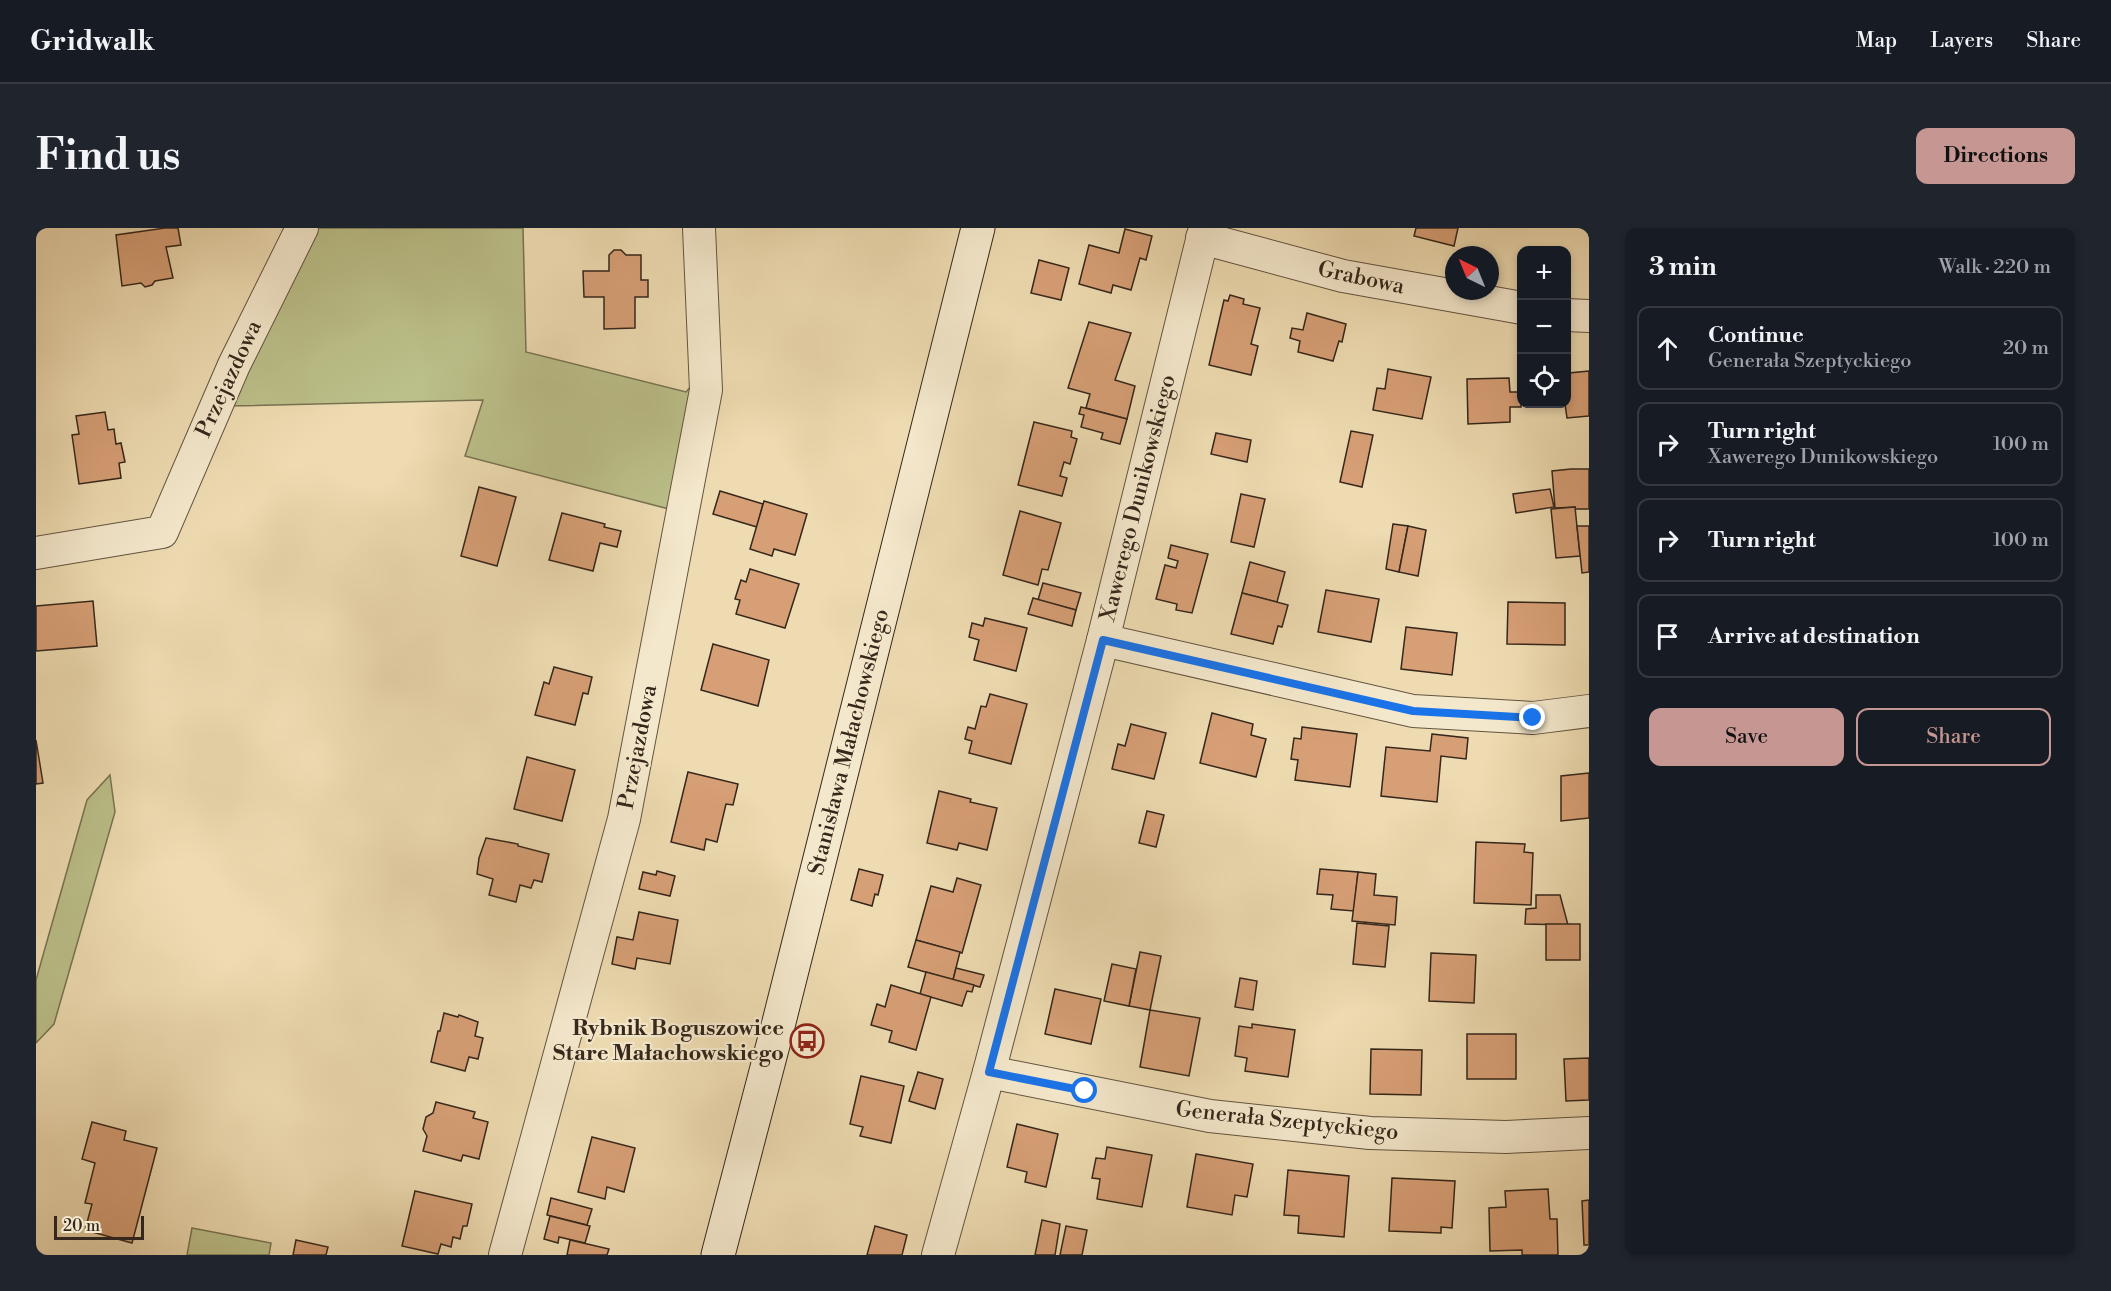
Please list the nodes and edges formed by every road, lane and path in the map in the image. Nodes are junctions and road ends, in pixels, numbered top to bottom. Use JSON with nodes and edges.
{"nodes":[{"id":1,"x":302,"y":228,"type":"edge"},
{"id":2,"x":699,"y":228,"type":"edge"},
{"id":3,"x":978,"y":228,"type":"edge"},
{"id":4,"x":1203,"y":233,"type":"edge"},
{"id":5,"x":1517,"y":307,"type":"edge"},
{"id":6,"x":1571,"y":315,"type":"edge"},
{"id":7,"x":1589,"y":316,"type":"edge"},
{"id":8,"x":36,"y":554,"type":"edge"},
{"id":9,"x":1103,"y":640,"type":"junction"},
{"id":10,"x":1589,"y":711,"type":"edge"},
{"id":11,"x":989,"y":1072,"type":"junction"},
{"id":12,"x":1589,"y":1133,"type":"edge"},
{"id":13,"x":504,"y":1255,"type":"edge"},
{"id":14,"x":718,"y":1255,"type":"edge"},
{"id":15,"x":938,"y":1255,"type":"edge"}],
"edges":[{"from":1,"to":8,"type":"street","name":"Przejazdowa"},
{"from":2,"to":13,"type":"street","name":"Przejazdowa"},
{"from":3,"to":14,"type":"street","name":"Stanisława Małachowskiego"},
{"from":4,"to":5,"type":"street","name":"Grabowa"},
{"from":4,"to":9,"type":"street","name":"Xawerego Dunikowskiego"},
{"from":6,"to":7,"type":"street"},
{"from":9,"to":10,"type":"street"},
{"from":9,"to":11,"type":"street","name":"Xawerego Dunikowskiego"},
{"from":11,"to":12,"type":"street","name":"Generała Szeptyckiego"},
{"from":11,"to":15,"type":"street","name":"Xawerego Dunikowskiego"}]}
